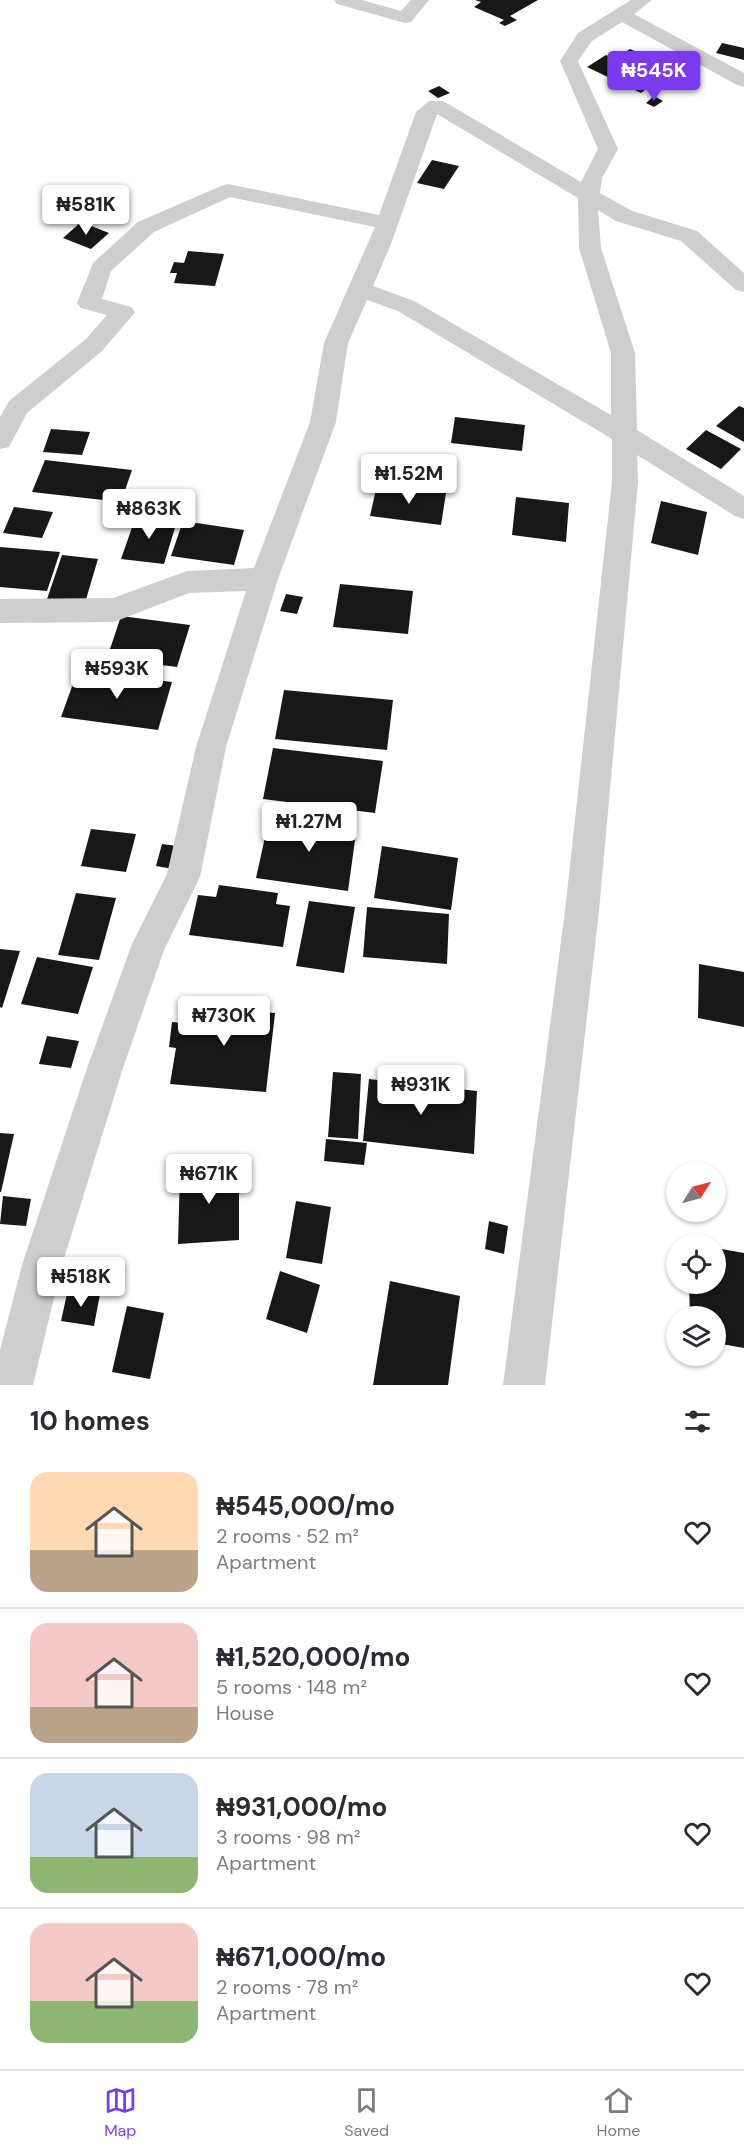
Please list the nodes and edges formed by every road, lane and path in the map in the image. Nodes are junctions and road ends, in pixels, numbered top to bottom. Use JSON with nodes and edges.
{"nodes":[{"id":1,"x":343,"y":0,"type":"edge"},
{"id":2,"x":420,"y":0,"type":"edge"},
{"id":3,"x":632,"y":7,"type":"edge"},
{"id":4,"x":744,"y":81,"type":"edge"},
{"id":5,"x":589,"y":195,"type":"junction"},
{"id":6,"x":387,"y":223,"type":"junction"},
{"id":7,"x":744,"y":285,"type":"edge"},
{"id":8,"x":360,"y":289,"type":"junction"},
{"id":9,"x":625,"y":435,"type":"junction"},
{"id":10,"x":0,"y":440,"type":"edge"},
{"id":11,"x":744,"y":509,"type":"edge"},
{"id":12,"x":264,"y":579,"type":"junction"},
{"id":13,"x":0,"y":611,"type":"edge"},
{"id":14,"x":12,"y":1385,"type":"edge"},
{"id":15,"x":524,"y":1385,"type":"edge"}],
"edges":[{"from":1,"to":2,"type":"street"},
{"from":3,"to":4,"type":"street"},
{"from":3,"to":5,"type":"street"},
{"from":5,"to":6,"type":"street"},
{"from":5,"to":7,"type":"street"},
{"from":5,"to":9,"type":"street"},
{"from":6,"to":8,"type":"street"},
{"from":6,"to":10,"type":"street"},
{"from":8,"to":9,"type":"street"},
{"from":8,"to":12,"type":"street"},
{"from":9,"to":11,"type":"street"},
{"from":9,"to":15,"type":"street"},
{"from":12,"to":13,"type":"street"},
{"from":12,"to":14,"type":"street"}]}
